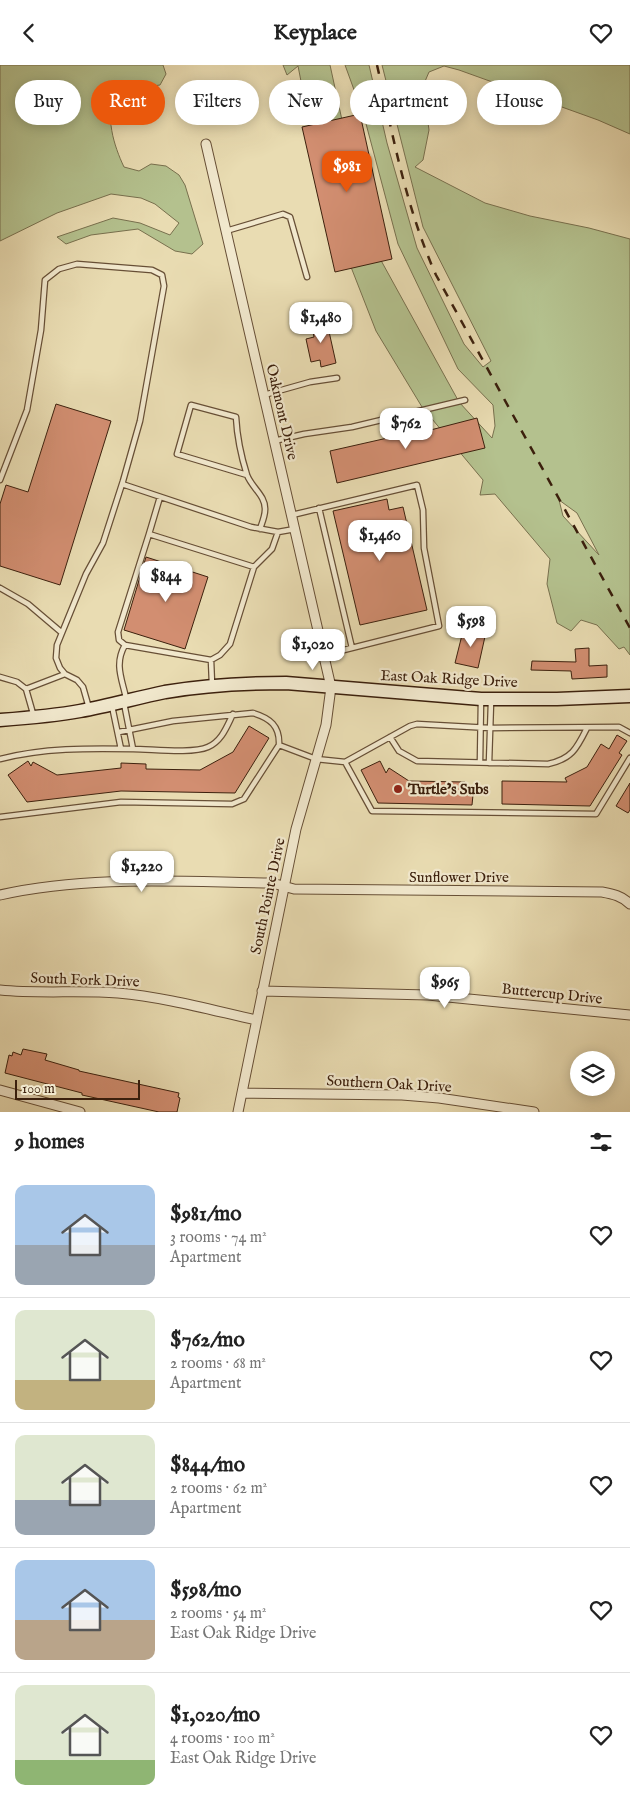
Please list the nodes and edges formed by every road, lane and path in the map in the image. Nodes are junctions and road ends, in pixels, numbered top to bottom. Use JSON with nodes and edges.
{"nodes":[{"id":1,"x":206,"y":144,"type":"dead end"},
{"id":2,"x":226,"y":231,"type":"junction"},
{"id":3,"x":307,"y":277,"type":"dead end"},
{"id":4,"x":337,"y":378,"type":"dead end"},
{"id":5,"x":264,"y":395,"type":"junction"},
{"id":6,"x":465,"y":400,"type":"dead end"},
{"id":7,"x":274,"y":441,"type":"junction"},
{"id":8,"x":247,"y":475,"type":"junction"},
{"id":9,"x":0,"y":480,"type":"edge"},
{"id":10,"x":122,"y":484,"type":"junction"},
{"id":11,"x":160,"y":497,"type":"junction"},
{"id":12,"x":319,"y":508,"type":"junction"},
{"id":13,"x":292,"y":515,"type":"junction"},
{"id":14,"x":260,"y":529,"type":"junction"},
{"id":15,"x":295,"y":529,"type":"junction"},
{"id":16,"x":278,"y":532,"type":"junction"},
{"id":17,"x":149,"y":534,"type":"junction"},
{"id":18,"x":254,"y":567,"type":"junction"},
{"id":19,"x":0,"y":588,"type":"edge"},
{"id":20,"x":61,"y":632,"type":"junction"},
{"id":21,"x":125,"y":645,"type":"junction"},
{"id":22,"x":352,"y":648,"type":"junction"},
{"id":23,"x":324,"y":655,"type":"junction"},
{"id":24,"x":210,"y":660,"type":"junction"},
{"id":25,"x":65,"y":674,"type":"junction"},
{"id":26,"x":0,"y":677,"type":"edge"},
{"id":27,"x":212,"y":686,"type":"junction"},
{"id":28,"x":331,"y":687,"type":"junction"},
{"id":29,"x":26,"y":689,"type":"junction"},
{"id":30,"x":630,"y":696,"type":"edge"},
{"id":31,"x":486,"y":699,"type":"junction"},
{"id":32,"x":120,"y":702,"type":"junction"},
{"id":33,"x":89,"y":709,"type":"junction"},
{"id":34,"x":233,"y":714,"type":"junction"},
{"id":35,"x":34,"y":717,"type":"junction"},
{"id":36,"x":0,"y":720,"type":"edge"},
{"id":37,"x":481,"y":728,"type":"junction"},
{"id":38,"x":490,"y":728,"type":"junction"},
{"id":39,"x":587,"y":728,"type":"junction"},
{"id":40,"x":129,"y":730,"type":"junction"},
{"id":41,"x":119,"y":732,"type":"junction"},
{"id":42,"x":630,"y":733,"type":"edge"},
{"id":43,"x":390,"y":737,"type":"junction"},
{"id":44,"x":279,"y":745,"type":"junction"},
{"id":45,"x":121,"y":749,"type":"junction"},
{"id":46,"x":133,"y":749,"type":"junction"},
{"id":47,"x":630,"y":758,"type":"edge"},
{"id":48,"x":0,"y":759,"type":"edge"},
{"id":49,"x":316,"y":759,"type":"junction"},
{"id":50,"x":345,"y":762,"type":"junction"},
{"id":51,"x":480,"y":762,"type":"junction"},
{"id":52,"x":489,"y":763,"type":"junction"},
{"id":53,"x":0,"y":817,"type":"edge"},
{"id":54,"x":284,"y":886,"type":"junction"},
{"id":55,"x":0,"y":895,"type":"edge"},
{"id":56,"x":630,"y":904,"type":"edge"},
{"id":57,"x":0,"y":989,"type":"edge"},
{"id":58,"x":262,"y":991,"type":"junction"},
{"id":59,"x":630,"y":1015,"type":"edge"},
{"id":60,"x":256,"y":1020,"type":"junction"},
{"id":61,"x":0,"y":1090,"type":"edge"},
{"id":62,"x":242,"y":1093,"type":"junction"},
{"id":63,"x":80,"y":1112,"type":"edge"},
{"id":64,"x":238,"y":1112,"type":"edge"},
{"id":65,"x":534,"y":1112,"type":"edge"}],
"edges":[{"from":1,"to":2,"type":"street","name":"Oakmont Drive"},
{"from":2,"to":3,"type":"lane"},
{"from":2,"to":5,"type":"street","name":"Oakmont Drive"},
{"from":4,"to":5,"type":"lane"},
{"from":5,"to":7,"type":"street","name":"Oakmont Drive"},
{"from":6,"to":7,"type":"lane"},
{"from":7,"to":13,"type":"street","name":"Oakmont Drive"},
{"from":8,"to":8,"type":"lane"},
{"from":8,"to":14,"type":"lane"},
{"from":9,"to":10,"type":"lane"},
{"from":10,"to":11,"type":"lane"},
{"from":10,"to":20,"type":"lane"},
{"from":11,"to":14,"type":"lane"},
{"from":11,"to":17,"type":"lane"},
{"from":12,"to":13,"type":"lane"},
{"from":12,"to":22,"type":"lane"},
{"from":12,"to":22,"type":"lane"},
{"from":13,"to":15,"type":"street","name":"Oakmont Drive"},
{"from":14,"to":16,"type":"lane"},
{"from":15,"to":16,"type":"lane"},
{"from":15,"to":23,"type":"street","name":"Oakmont Drive"},
{"from":16,"to":18,"type":"lane"},
{"from":17,"to":18,"type":"lane"},
{"from":17,"to":21,"type":"lane"},
{"from":18,"to":24,"type":"lane"},
{"from":19,"to":20,"type":"lane"},
{"from":20,"to":25,"type":"lane"},
{"from":21,"to":24,"type":"lane"},
{"from":21,"to":32,"type":"lane"},
{"from":22,"to":23,"type":"lane"},
{"from":23,"to":28,"type":"street","name":"Oakmont Drive"},
{"from":24,"to":27,"type":"lane"},
{"from":25,"to":29,"type":"lane"},
{"from":25,"to":33,"type":"lane"},
{"from":26,"to":29,"type":"lane"},
{"from":27,"to":28,"type":"main road","name":"East Oak Ridge Drive"},
{"from":27,"to":32,"type":"main road","name":"East Oak Ridge Drive"},
{"from":28,"to":31,"type":"main road","name":"East Oak Ridge Drive"},
{"from":28,"to":49,"type":"street","name":"South Pointe Drive"},
{"from":29,"to":35,"type":"lane"},
{"from":30,"to":31,"type":"main road","name":"East Oak Ridge Drive"},
{"from":31,"to":37,"type":"lane"},
{"from":31,"to":38,"type":"lane"},
{"from":32,"to":33,"type":"main road","name":"East Oak Ridge Drive"},
{"from":32,"to":40,"type":"lane"},
{"from":32,"to":41,"type":"lane"},
{"from":33,"to":35,"type":"main road","name":"East Oak Ridge Drive"},
{"from":34,"to":40,"type":"lane"},
{"from":34,"to":44,"type":"lane"},
{"from":34,"to":46,"type":"lane"},
{"from":35,"to":36,"type":"main road","name":"East Oak Ridge Drive"},
{"from":37,"to":38,"type":"lane"},
{"from":37,"to":43,"type":"lane"},
{"from":37,"to":51,"type":"lane"},
{"from":38,"to":39,"type":"lane"},
{"from":38,"to":52,"type":"lane"},
{"from":39,"to":42,"type":"lane"},
{"from":39,"to":52,"type":"lane"},
{"from":40,"to":41,"type":"lane"},
{"from":40,"to":46,"type":"lane"},
{"from":41,"to":45,"type":"lane"},
{"from":43,"to":50,"type":"lane"},
{"from":43,"to":51,"type":"lane"},
{"from":44,"to":49,"type":"lane"},
{"from":44,"to":53,"type":"lane"},
{"from":45,"to":46,"type":"lane"},
{"from":45,"to":48,"type":"lane"},
{"from":47,"to":50,"type":"lane"},
{"from":49,"to":50,"type":"lane"},
{"from":49,"to":54,"type":"street","name":"South Pointe Drive"},
{"from":51,"to":52,"type":"lane"},
{"from":54,"to":55,"type":"street","name":"Sunflower Drive"},
{"from":54,"to":56,"type":"street","name":"Sunflower Drive"},
{"from":54,"to":58,"type":"street","name":"South Pointe Drive"},
{"from":57,"to":60,"type":"street","name":"South Fork Drive"},
{"from":58,"to":59,"type":"street","name":"Buttercup Drive"},
{"from":58,"to":60,"type":"street","name":"South Pointe Drive"},
{"from":60,"to":62,"type":"street","name":"South Pointe Drive"},
{"from":61,"to":63,"type":"street"},
{"from":62,"to":64,"type":"street","name":"South Pointe Drive"},
{"from":62,"to":65,"type":"street","name":"Southern Oak Drive"}]}
